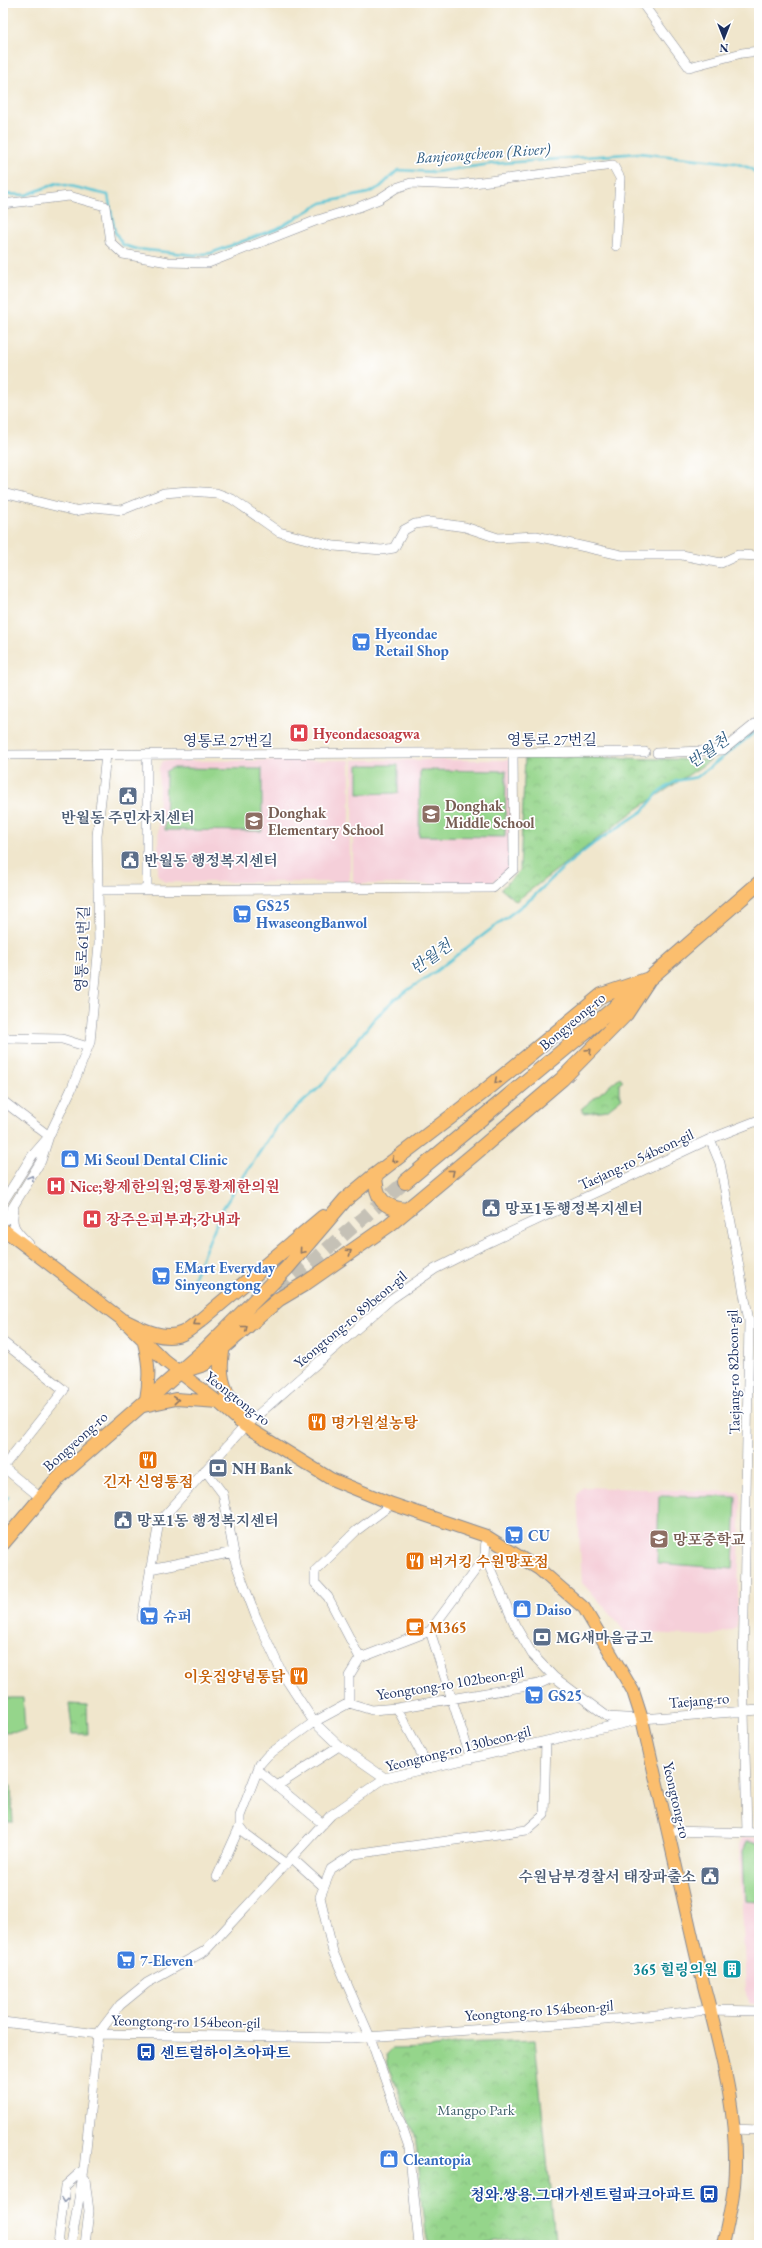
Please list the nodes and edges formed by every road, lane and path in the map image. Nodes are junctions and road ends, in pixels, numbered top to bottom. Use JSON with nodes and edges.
{"nodes":[{"id":1,"x":642,"y":3,"type":"edge"},
{"id":2,"x":759,"y":51,"type":"edge"},
{"id":3,"x":3,"y":204,"type":"edge"},
{"id":4,"x":616,"y":246,"type":"dead end"},
{"id":5,"x":3,"y":493,"type":"edge"},
{"id":6,"x":759,"y":556,"type":"edge"},
{"id":7,"x":759,"y":721,"type":"edge"},
{"id":8,"x":513,"y":752,"type":"junction"},
{"id":9,"x":645,"y":752,"type":"dead end"},
{"id":10,"x":657,"y":753,"type":"dead end"},
{"id":11,"x":3,"y":755,"type":"edge"},
{"id":12,"x":106,"y":755,"type":"junction"},
{"id":13,"x":147,"y":755,"type":"junction"},
{"id":14,"x":759,"y":884,"type":"edge"},
{"id":15,"x":98,"y":890,"type":"junction"},
{"id":16,"x":147,"y":890,"type":"junction"},
{"id":17,"x":649,"y":979,"type":"junction"},
{"id":18,"x":3,"y":1038,"type":"edge"},
{"id":19,"x":88,"y":1047,"type":"junction"},
{"id":20,"x":3,"y":1101,"type":"edge"},
{"id":21,"x":759,"y":1120,"type":"edge"},
{"id":22,"x":49,"y":1136,"type":"junction"},
{"id":23,"x":710,"y":1139,"type":"junction"},
{"id":24,"x":375,"y":1175,"type":"junction"},
{"id":25,"x":405,"y":1182,"type":"tunnel mouth"},
{"id":26,"x":345,"y":1200,"type":"junction"},
{"id":27,"x":419,"y":1200,"type":"junction"},
{"id":28,"x":3,"y":1202,"type":"edge"},
{"id":29,"x":16,"y":1202,"type":"junction"},
{"id":30,"x":3,"y":1223,"type":"edge"},
{"id":31,"x":526,"y":1226,"type":"joint"},
{"id":32,"x":3,"y":1229,"type":"edge"},
{"id":33,"x":44,"y":1262,"type":"junction"},
{"id":34,"x":124,"y":1321,"type":"junction"},
{"id":35,"x":143,"y":1339,"type":"junction"},
{"id":36,"x":3,"y":1342,"type":"edge"},
{"id":37,"x":223,"y":1346,"type":"junction"},
{"id":38,"x":178,"y":1372,"type":"junction"},
{"id":39,"x":218,"y":1402,"type":"junction"},
{"id":40,"x":141,"y":1404,"type":"junction"},
{"id":41,"x":242,"y":1424,"type":"junction"},
{"id":42,"x":205,"y":1470,"type":"junction"},
{"id":43,"x":41,"y":1498,"type":"junction"},
{"id":44,"x":392,"y":1504,"type":"junction"},
{"id":45,"x":486,"y":1536,"type":"junction"},
{"id":46,"x":3,"y":1543,"type":"edge"},
{"id":47,"x":234,"y":1552,"type":"junction"},
{"id":48,"x":485,"y":1557,"type":"junction"},
{"id":49,"x":150,"y":1569,"type":"junction"},
{"id":50,"x":142,"y":1618,"type":"dead end"},
{"id":51,"x":430,"y":1631,"type":"junction"},
{"id":52,"x":360,"y":1658,"type":"junction"},
{"id":53,"x":554,"y":1677,"type":"junction"},
{"id":54,"x":452,"y":1699,"type":"junction"},
{"id":55,"x":349,"y":1703,"type":"junction"},
{"id":56,"x":397,"y":1708,"type":"junction"},
{"id":57,"x":759,"y":1710,"type":"edge"},
{"id":58,"x":744,"y":1711,"type":"junction"},
{"id":59,"x":642,"y":1719,"type":"junction"},
{"id":60,"x":314,"y":1722,"type":"junction"},
{"id":61,"x":546,"y":1741,"type":"junction"},
{"id":62,"x":339,"y":1746,"type":"junction"},
{"id":63,"x":471,"y":1759,"type":"junction"},
{"id":64,"x":429,"y":1768,"type":"junction"},
{"id":65,"x":258,"y":1770,"type":"junction"},
{"id":66,"x":385,"y":1778,"type":"junction"},
{"id":67,"x":277,"y":1786,"type":"junction"},
{"id":68,"x":323,"y":1824,"type":"junction"},
{"id":69,"x":240,"y":1826,"type":"junction"},
{"id":70,"x":668,"y":1831,"type":"junction"},
{"id":71,"x":747,"y":1833,"type":"junction"},
{"id":72,"x":759,"y":1833,"type":"edge"},
{"id":73,"x":289,"y":1861,"type":"junction"},
{"id":74,"x":217,"y":1877,"type":"dead end"},
{"id":75,"x":324,"y":1887,"type":"junction"},
{"id":76,"x":709,"y":2010,"type":"junction"},
{"id":77,"x":759,"y":2011,"type":"edge"},
{"id":78,"x":3,"y":2022,"type":"edge"},
{"id":79,"x":98,"y":2034,"type":"junction"},
{"id":80,"x":370,"y":2037,"type":"junction"},
{"id":81,"x":733,"y":2129,"type":"junction"},
{"id":82,"x":759,"y":2130,"type":"edge"},
{"id":83,"x":84,"y":2169,"type":"junction"},
{"id":84,"x":58,"y":2245,"type":"edge"},
{"id":85,"x":71,"y":2245,"type":"edge"},
{"id":86,"x":85,"y":2245,"type":"edge"},
{"id":87,"x":419,"y":2245,"type":"edge"},
{"id":88,"x":723,"y":2245,"type":"edge"}],
"edges":[{"from":1,"to":2,"type":"street"},
{"from":3,"to":4,"type":"street"},
{"from":5,"to":6,"type":"street"},
{"from":7,"to":10,"type":"street"},
{"from":8,"to":9,"type":"street","name":"영통로 27번길"},
{"from":8,"to":13,"type":"street","name":"영통로 27번길"},
{"from":8,"to":16,"type":"street"},
{"from":11,"to":12,"type":"street","name":"영통로 27번길"},
{"from":12,"to":13,"type":"street","name":"영통로 27번길"},
{"from":12,"to":15,"type":"street","name":"영통로61번길"},
{"from":13,"to":16,"type":"street"},
{"from":14,"to":17,"type":"highway","name":"Bongyeong-ro"},
{"from":15,"to":16,"type":"street"},
{"from":15,"to":19,"type":"street","name":"영통로61번길"},
{"from":17,"to":24,"type":"highway","one_way":true},
{"from":17,"to":25,"type":"highway","name":"Bongyeong-ro"},
{"from":27,"to":17,"type":"highway","one_way":true},
{"from":18,"to":19,"type":"street"},
{"from":19,"to":22,"type":"street","name":"영통로61번길"},
{"from":20,"to":22,"type":"street"},
{"from":21,"to":23,"type":"street","name":"Taejang-ro 54beon-gil"},
{"from":22,"to":28,"type":"street"},
{"from":29,"to":22,"type":"street","one_way":true},
{"from":23,"to":31,"type":"street","name":"Taejang-ro 54beon-gil"},
{"from":23,"to":58,"type":"street","name":"Taejang-ro 82beon-gil"},
{"from":24,"to":26,"type":"highway"},
{"from":24,"to":27,"type":"highway"},
{"from":26,"to":34,"type":"highway","one_way":true},
{"from":26,"to":38,"type":"highway","name":"Bongyeong-ro","one_way":true},
{"from":37,"to":27,"type":"highway","one_way":true},
{"from":29,"to":30,"type":"street"},
{"from":29,"to":33,"type":"street"},
{"from":31,"to":41,"type":"street","name":"Yeongtong-ro 89beon-gil"},
{"from":32,"to":33,"type":"main road","name":"Yeongtong-ro"},
{"from":33,"to":34,"type":"main road","name":"Yeongtong-ro"},
{"from":34,"to":35,"type":"main road","name":"Yeongtong-ro"},
{"from":35,"to":38,"type":"main road","name":"Yeongtong-ro"},
{"from":35,"to":40,"type":"main road"},
{"from":36,"to":43,"type":"street"},
{"from":37,"to":38,"type":"highway"},
{"from":37,"to":41,"type":"highway"},
{"from":38,"to":39,"type":"main road","name":"Yeongtong-ro"},
{"from":38,"to":40,"type":"highway","name":"Bongyeong-ro"},
{"from":40,"to":39,"type":"main road","one_way":true},
{"from":39,"to":41,"type":"main road","name":"Yeongtong-ro"},
{"from":40,"to":43,"type":"highway","name":"Bongyeong-ro"},
{"from":41,"to":42,"type":"street","name":"Yeongtong-ro 89beon-gil"},
{"from":41,"to":44,"type":"main road","name":"Yeongtong-ro"},
{"from":42,"to":47,"type":"street"},
{"from":42,"to":49,"type":"street","name":"Yeongtong-ro 89beon-gil"},
{"from":43,"to":46,"type":"highway","name":"Bongyeong-ro"},
{"from":44,"to":45,"type":"main road","name":"Yeongtong-ro"},
{"from":44,"to":52,"type":"street"},
{"from":45,"to":48,"type":"street"},
{"from":45,"to":59,"type":"main road","name":"Yeongtong-ro"},
{"from":47,"to":49,"type":"street"},
{"from":47,"to":60,"type":"street"},
{"from":48,"to":51,"type":"street"},
{"from":48,"to":53,"type":"street"},
{"from":49,"to":50,"type":"street","name":"Yeongtong-ro 89beon-gil"},
{"from":51,"to":52,"type":"street"},
{"from":51,"to":54,"type":"street"},
{"from":52,"to":55,"type":"street"},
{"from":53,"to":54,"type":"street","name":"Yeongtong-ro 102beon-gil"},
{"from":53,"to":59,"type":"street"},
{"from":54,"to":56,"type":"street","name":"Yeongtong-ro 102beon-gil"},
{"from":54,"to":63,"type":"street"},
{"from":55,"to":56,"type":"street","name":"Yeongtong-ro 102beon-gil"},
{"from":55,"to":60,"type":"street"},
{"from":56,"to":64,"type":"street"},
{"from":57,"to":58,"type":"street","name":"Taejang-ro"},
{"from":58,"to":59,"type":"street","name":"Taejang-ro"},
{"from":58,"to":71,"type":"street","name":"Taejang-ro 82beon-gil"},
{"from":59,"to":61,"type":"street","name":"Yeongtong-ro 130beon-gil"},
{"from":59,"to":70,"type":"main road","name":"Yeongtong-ro"},
{"from":60,"to":62,"type":"street"},
{"from":60,"to":65,"type":"street"},
{"from":61,"to":63,"type":"street","name":"Yeongtong-ro 130beon-gil"},
{"from":61,"to":75,"type":"street"},
{"from":62,"to":66,"type":"street"},
{"from":62,"to":67,"type":"street"},
{"from":63,"to":64,"type":"street","name":"Yeongtong-ro 130beon-gil"},
{"from":64,"to":66,"type":"street","name":"Yeongtong-ro 130beon-gil"},
{"from":65,"to":67,"type":"street"},
{"from":65,"to":69,"type":"street"},
{"from":66,"to":68,"type":"street","name":"Yeongtong-ro 130beon-gil"},
{"from":67,"to":68,"type":"street"},
{"from":68,"to":73,"type":"street","name":"Yeongtong-ro 130beon-gil"},
{"from":69,"to":73,"type":"street"},
{"from":69,"to":74,"type":"street"},
{"from":70,"to":71,"type":"street"},
{"from":70,"to":76,"type":"main road","name":"Yeongtong-ro"},
{"from":71,"to":72,"type":"street"},
{"from":73,"to":75,"type":"street"},
{"from":73,"to":79,"type":"street","name":"Yeongtong-ro 130beon-gil"},
{"from":75,"to":80,"type":"street"},
{"from":76,"to":77,"type":"street","name":"Yeongtong-ro 154beon-gil"},
{"from":76,"to":80,"type":"street","name":"Yeongtong-ro 154beon-gil"},
{"from":76,"to":81,"type":"main road","name":"Yeongtong-ro"},
{"from":78,"to":79,"type":"street","name":"Yeongtong-ro 154beon-gil"},
{"from":79,"to":80,"type":"street","name":"Yeongtong-ro 154beon-gil"},
{"from":79,"to":83,"type":"street"},
{"from":80,"to":87,"type":"street"},
{"from":81,"to":82,"type":"street"},
{"from":81,"to":88,"type":"main road","name":"Yeongtong-ro"},
{"from":83,"to":84,"type":"street","one_way":true},
{"from":83,"to":85,"type":"street"},
{"from":83,"to":86,"type":"street"}]}
